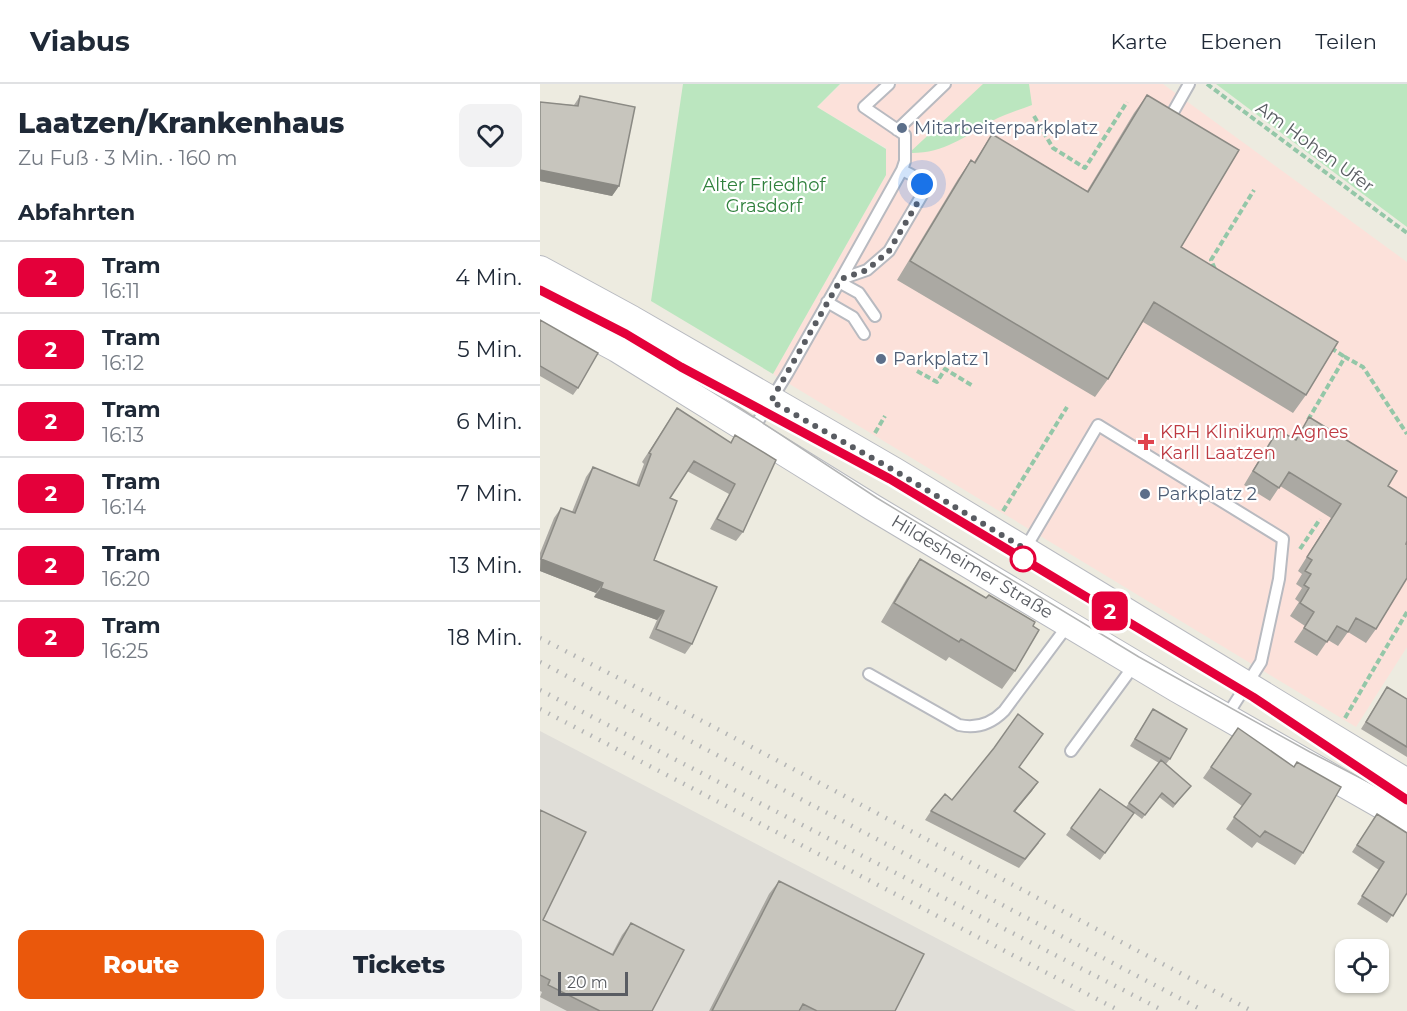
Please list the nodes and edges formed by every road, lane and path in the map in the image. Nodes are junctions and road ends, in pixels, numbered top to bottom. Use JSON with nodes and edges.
{"nodes":[{"id":1,"x":889,"y":84,"type":"edge"},
{"id":2,"x":945,"y":84,"type":"edge"},
{"id":3,"x":1189,"y":84,"type":"edge"},
{"id":4,"x":1207,"y":84,"type":"edge"},
{"id":5,"x":1127,"y":102,"type":"dead end"},
{"id":6,"x":1034,"y":116,"type":"dead end"},
{"id":7,"x":1168,"y":122,"type":"edge"},
{"id":8,"x":897,"y":130,"type":"junction"},
{"id":9,"x":902,"y":170,"type":"junction"},
{"id":10,"x":1254,"y":190,"type":"dead end"},
{"id":11,"x":1407,"y":233,"type":"edge"},
{"id":12,"x":540,"y":269,"type":"edge"},
{"id":13,"x":1215,"y":270,"type":"edge"},
{"id":14,"x":840,"y":280,"type":"junction"},
{"id":15,"x":827,"y":302,"type":"junction"},
{"id":16,"x":540,"y":308,"type":"edge"},
{"id":17,"x":875,"y":316,"type":"dead end"},
{"id":18,"x":864,"y":334,"type":"dead end"},
{"id":19,"x":1326,"y":345,"type":"edge"},
{"id":20,"x":1345,"y":357,"type":"junction"},
{"id":21,"x":917,"y":371,"type":"dead end"},
{"id":22,"x":973,"y":386,"type":"dead end"},
{"id":23,"x":771,"y":401,"type":"junction"},
{"id":24,"x":1066,"y":407,"type":"dead end"},
{"id":25,"x":1306,"y":425,"type":"edge"},
{"id":26,"x":752,"y":431,"type":"junction"},
{"id":27,"x":1407,"y":434,"type":"edge"},
{"id":28,"x":1009,"y":502,"type":"dead end"},
{"id":29,"x":1025,"y":549,"type":"junction"},
{"id":30,"x":1407,"y":612,"type":"edge"},
{"id":31,"x":1069,"y":625,"type":"junction"},
{"id":32,"x":1136,"y":664,"type":"junction"},
{"id":33,"x":868,"y":674,"type":"dead end"},
{"id":34,"x":1248,"y":684,"type":"junction"},
{"id":35,"x":1226,"y":717,"type":"junction"},
{"id":36,"x":1334,"y":737,"type":"junction"},
{"id":37,"x":1071,"y":751,"type":"dead end"},
{"id":38,"x":1407,"y":782,"type":"edge"},
{"id":39,"x":1407,"y":820,"type":"edge"}],
"edges":[{"from":1,"to":8,"type":"lane"},
{"from":2,"to":8,"type":"lane"},
{"from":3,"to":7,"type":"lane"},
{"from":4,"to":11,"type":"path","name":"Am Hohen Ufer"},
{"from":5,"to":6,"type":"path"},
{"from":8,"to":9,"type":"lane"},
{"from":9,"to":14,"type":"lane"},
{"from":9,"to":14,"type":"lane"},
{"from":10,"to":13,"type":"path"},
{"from":12,"to":23,"type":"street"},
{"from":14,"to":15,"type":"lane"},
{"from":14,"to":17,"type":"lane"},
{"from":15,"to":18,"type":"lane"},
{"from":15,"to":23,"type":"lane"},
{"from":16,"to":26,"type":"street","name":"Hildesheimer Straße"},
{"from":19,"to":20,"type":"path"},
{"from":20,"to":25,"type":"path"},
{"from":20,"to":27,"type":"path"},
{"from":21,"to":22,"type":"path"},
{"from":23,"to":26,"type":"lane"},
{"from":23,"to":29,"type":"street"},
{"from":24,"to":28,"type":"path"},
{"from":26,"to":31,"type":"street","name":"Hildesheimer Straße"},
{"from":29,"to":34,"type":"street"},
{"from":29,"to":34,"type":"lane"},
{"from":30,"to":36,"type":"path"},
{"from":31,"to":32,"type":"street","name":"Hildesheimer Straße"},
{"from":31,"to":33,"type":"lane"},
{"from":32,"to":35,"type":"street","name":"Hildesheimer Straße"},
{"from":32,"to":37,"type":"lane"},
{"from":34,"to":35,"type":"lane"},
{"from":34,"to":36,"type":"street"},
{"from":35,"to":39,"type":"street","name":"Hildesheimer Straße"},
{"from":36,"to":38,"type":"street"}]}
